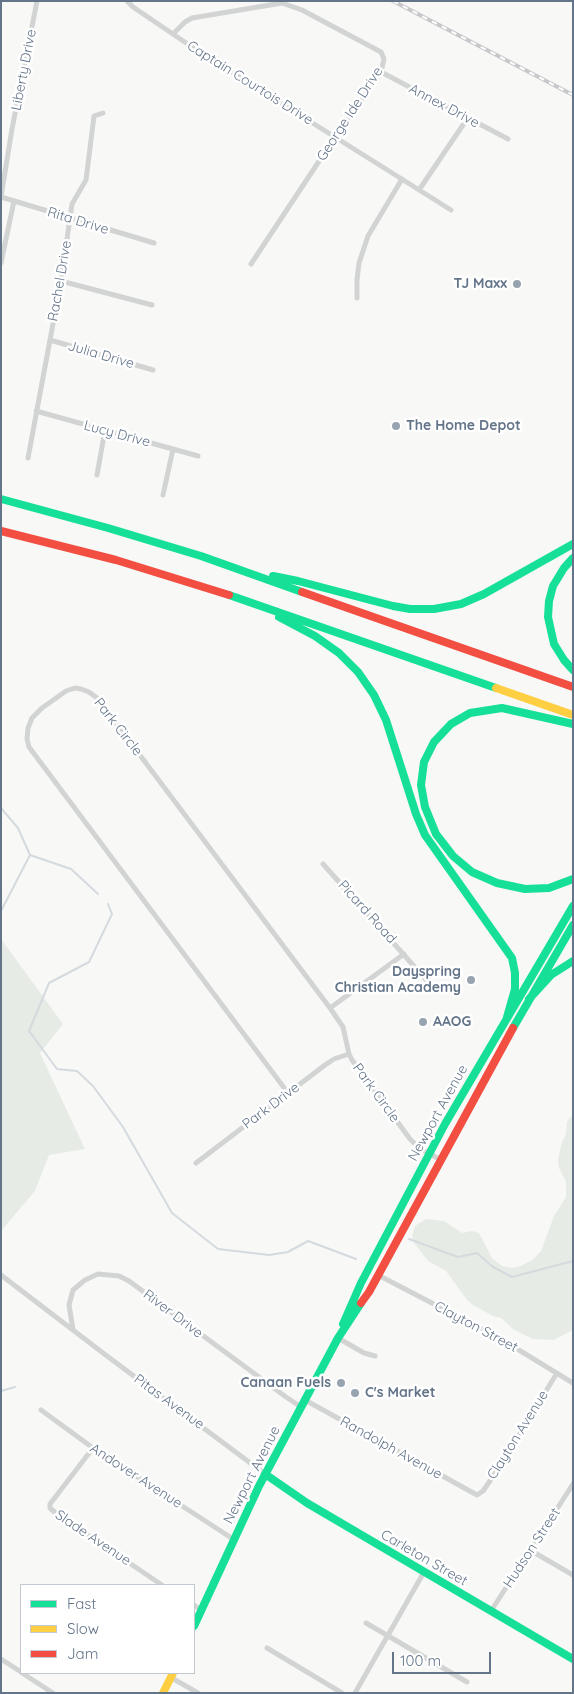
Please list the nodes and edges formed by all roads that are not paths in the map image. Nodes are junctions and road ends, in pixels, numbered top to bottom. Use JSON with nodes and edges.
{"nodes":[{"id":1,"x":37,"y":1,"type":"edge"},
{"id":2,"x":127,"y":1,"type":"edge"},
{"id":3,"x":174,"y":34,"type":"junction"},
{"id":4,"x":381,"y":72,"type":"junction"},
{"id":5,"x":104,"y":113,"type":"dead end"},
{"id":6,"x":467,"y":119,"type":"junction"},
{"id":7,"x":335,"y":137,"type":"junction"},
{"id":8,"x":508,"y":139,"type":"dead end"},
{"id":9,"x":402,"y":179,"type":"junction"},
{"id":10,"x":419,"y":190,"type":"junction"},
{"id":11,"x":1,"y":197,"type":"edge"},
{"id":12,"x":14,"y":201,"type":"junction"},
{"id":13,"x":451,"y":210,"type":"dead end"},
{"id":14,"x":71,"y":219,"type":"junction"},
{"id":15,"x":154,"y":244,"type":"dead end"},
{"id":16,"x":1,"y":263,"type":"edge"},
{"id":17,"x":250,"y":264,"type":"dead end"},
{"id":18,"x":61,"y":281,"type":"junction"},
{"id":19,"x":357,"y":298,"type":"dead end"},
{"id":20,"x":152,"y":305,"type":"dead end"},
{"id":21,"x":50,"y":340,"type":"junction"},
{"id":22,"x":153,"y":370,"type":"dead end"},
{"id":23,"x":36,"y":411,"type":"junction"},
{"id":24,"x":105,"y":430,"type":"junction"},
{"id":25,"x":173,"y":449,"type":"junction"},
{"id":26,"x":198,"y":456,"type":"dead end"},
{"id":27,"x":28,"y":458,"type":"dead end"},
{"id":28,"x":97,"y":475,"type":"dead end"},
{"id":29,"x":163,"y":495,"type":"dead end"},
{"id":30,"x":1,"y":499,"type":"edge"},
{"id":31,"x":1,"y":531,"type":"edge"},
{"id":32,"x":573,"y":544,"type":"edge"},
{"id":33,"x":573,"y":558,"type":"edge"},
{"id":34,"x":239,"y":569,"type":"junction"},
{"id":35,"x":248,"y":601,"type":"junction"},
{"id":36,"x":573,"y":670,"type":"edge"},
{"id":37,"x":573,"y":687,"type":"edge"},
{"id":38,"x":573,"y":715,"type":"edge"},
{"id":39,"x":573,"y":724,"type":"edge"},
{"id":40,"x":323,"y":864,"type":"dead end"},
{"id":41,"x":573,"y":879,"type":"edge"},
{"id":42,"x":573,"y":906,"type":"edge"},
{"id":43,"x":573,"y":925,"type":"edge"},
{"id":44,"x":404,"y":954,"type":"junction"},
{"id":45,"x":573,"y":961,"type":"edge"},
{"id":46,"x":429,"y":983,"type":"dead end"},
{"id":47,"x":529,"y":999,"type":"junction"},
{"id":48,"x":330,"y":1008,"type":"junction"},
{"id":49,"x":507,"y":1017,"type":"junction"},
{"id":50,"x":349,"y":1054,"type":"junction"},
{"id":51,"x":288,"y":1093,"type":"junction"},
{"id":52,"x":430,"y":1154,"type":"junction"},
{"id":53,"x":441,"y":1160,"type":"junction"},
{"id":54,"x":196,"y":1163,"type":"dead end"},
{"id":55,"x":1,"y":1275,"type":"edge"},
{"id":56,"x":378,"y":1275,"type":"junction"},
{"id":57,"x":73,"y":1330,"type":"junction"},
{"id":58,"x":338,"y":1338,"type":"junction"},
{"id":59,"x":375,"y":1356,"type":"dead end"},
{"id":60,"x":556,"y":1373,"type":"junction"},
{"id":61,"x":573,"y":1383,"type":"edge"},
{"id":62,"x":303,"y":1403,"type":"junction"},
{"id":63,"x":42,"y":1410,"type":"dead end"},
{"id":64,"x":93,"y":1448,"type":"junction"},
{"id":65,"x":265,"y":1474,"type":"junction"},
{"id":66,"x":572,"y":1487,"type":"edge"},
{"id":67,"x":477,"y":1495,"type":"joint"},
{"id":68,"x":233,"y":1539,"type":"junction"},
{"id":69,"x":530,"y":1550,"type":"junction"},
{"id":70,"x":424,"y":1572,"type":"junction"},
{"id":71,"x":573,"y":1575,"type":"edge"},
{"id":72,"x":160,"y":1584,"type":"edge"},
{"id":73,"x":195,"y":1606,"type":"edge"},
{"id":74,"x":201,"y":1610,"type":"junction"},
{"id":75,"x":491,"y":1611,"type":"junction"},
{"id":76,"x":366,"y":1623,"type":"dead end"},
{"id":77,"x":195,"y":1624,"type":"edge"},
{"id":78,"x":388,"y":1636,"type":"junction"},
{"id":79,"x":267,"y":1648,"type":"dead end"},
{"id":80,"x":1,"y":1659,"type":"edge"},
{"id":81,"x":573,"y":1659,"type":"edge"},
{"id":82,"x":20,"y":1671,"type":"edge"},
{"id":83,"x":25,"y":1674,"type":"edge"},
{"id":84,"x":172,"y":1675,"type":"edge"},
{"id":85,"x":467,"y":1682,"type":"dead end"},
{"id":86,"x":53,"y":1693,"type":"edge"},
{"id":87,"x":163,"y":1693,"type":"edge"},
{"id":88,"x":198,"y":1693,"type":"edge"},
{"id":89,"x":342,"y":1693,"type":"edge"},
{"id":90,"x":355,"y":1693,"type":"edge"}],
"edges":[{"from":1,"to":11,"type":"street","name":"Liberty Drive"},
{"from":2,"to":3,"type":"street","name":"Captain Courtois Drive"},
{"from":3,"to":4,"type":"street","name":"George Ide Drive"},
{"from":3,"to":7,"type":"street","name":"Captain Courtois Drive"},
{"from":4,"to":6,"type":"street","name":"Annex Drive"},
{"from":4,"to":7,"type":"street","name":"George Ide Drive"},
{"from":5,"to":14,"type":"street","name":"Rachel Drive"},
{"from":6,"to":8,"type":"street","name":"Annex Drive"},
{"from":6,"to":10,"type":"street"},
{"from":7,"to":9,"type":"street","name":"Captain Courtois Drive"},
{"from":7,"to":17,"type":"street","name":"George Ide Drive"},
{"from":9,"to":10,"type":"street","name":"Captain Courtois Drive"},
{"from":9,"to":19,"type":"street"},
{"from":10,"to":13,"type":"street","name":"Captain Courtois Drive"},
{"from":11,"to":12,"type":"street","name":"Rita Drive"},
{"from":12,"to":14,"type":"street","name":"Rita Drive"},
{"from":12,"to":16,"type":"street"},
{"from":14,"to":15,"type":"street","name":"Rita Drive"},
{"from":14,"to":18,"type":"street","name":"Rachel Drive"},
{"from":18,"to":20,"type":"street"},
{"from":18,"to":21,"type":"street","name":"Rachel Drive"},
{"from":21,"to":22,"type":"street","name":"Julia Drive"},
{"from":21,"to":23,"type":"street","name":"Rachel Drive"},
{"from":23,"to":24,"type":"street","name":"Lucy Drive"},
{"from":23,"to":27,"type":"street","name":"Rachel Drive"},
{"from":24,"to":25,"type":"street","name":"Lucy Drive"},
{"from":24,"to":28,"type":"street"},
{"from":25,"to":26,"type":"street","name":"Lucy Drive"},
{"from":25,"to":29,"type":"street"},
{"from":30,"to":34,"type":"main road"},
{"from":31,"to":35,"type":"main road"},
{"from":32,"to":34,"type":"main road"},
{"from":33,"to":36,"type":"main road"},
{"from":34,"to":37,"type":"main road"},
{"from":35,"to":38,"type":"main road"},
{"from":35,"to":49,"type":"main road"},
{"from":39,"to":41,"type":"main road"},
{"from":40,"to":44,"type":"street","name":"Picard Road"},
{"from":42,"to":49,"type":"main road","name":"Newport Avenue"},
{"from":43,"to":47,"type":"main road","name":"Newport Avenue"},
{"from":44,"to":46,"type":"street","name":"Picard Road"},
{"from":44,"to":48,"type":"street"},
{"from":45,"to":47,"type":"main road"},
{"from":47,"to":53,"type":"main road","name":"Newport Avenue"},
{"from":48,"to":50,"type":"street","name":"Park Circle"},
{"from":48,"to":51,"type":"street","name":"Park Circle"},
{"from":49,"to":52,"type":"main road","name":"Newport Avenue"},
{"from":50,"to":51,"type":"street","name":"Park Drive"},
{"from":50,"to":52,"type":"street","name":"Park Circle"},
{"from":51,"to":54,"type":"street","name":"Park Drive"},
{"from":52,"to":53,"type":"street","name":"Park Circle"},
{"from":52,"to":58,"type":"main road","name":"Newport Avenue"},
{"from":53,"to":56,"type":"main road","name":"Newport Avenue"},
{"from":55,"to":57,"type":"street"},
{"from":56,"to":58,"type":"main road","name":"Newport Avenue"},
{"from":56,"to":60,"type":"street","name":"Clayton Street"},
{"from":57,"to":62,"type":"street","name":"River Drive"},
{"from":57,"to":65,"type":"street","name":"Pitas Avenue"},
{"from":58,"to":59,"type":"street"},
{"from":58,"to":62,"type":"main road","name":"Newport Avenue"},
{"from":60,"to":61,"type":"street","name":"Clayton Street"},
{"from":60,"to":67,"type":"street","name":"Clayton Avenue"},
{"from":62,"to":65,"type":"main road","name":"Newport Avenue"},
{"from":62,"to":67,"type":"street","name":"Randolph Avenue"},
{"from":63,"to":64,"type":"street","name":"Andover Avenue"},
{"from":64,"to":68,"type":"street","name":"Andover Avenue"},
{"from":64,"to":72,"type":"street","name":"Slade Avenue"},
{"from":65,"to":68,"type":"main road","name":"Newport Avenue"},
{"from":65,"to":70,"type":"main road","name":"Carleton Street"},
{"from":66,"to":69,"type":"street","name":"Hudson Street"},
{"from":68,"to":74,"type":"main road","name":"Newport Avenue"},
{"from":69,"to":71,"type":"street"},
{"from":69,"to":75,"type":"street","name":"Hudson Street"},
{"from":70,"to":75,"type":"main road","name":"Carleton Street"},
{"from":70,"to":78,"type":"street"},
{"from":73,"to":74,"type":"street"},
{"from":74,"to":77,"type":"main road","name":"Newport Avenue"},
{"from":75,"to":81,"type":"main road","name":"Carleton Street"},
{"from":76,"to":78,"type":"street"},
{"from":78,"to":85,"type":"street"},
{"from":78,"to":90,"type":"street"},
{"from":79,"to":89,"type":"street"},
{"from":80,"to":82,"type":"street"},
{"from":83,"to":86,"type":"street"},
{"from":84,"to":87,"type":"main road"},
{"from":84,"to":88,"type":"street"}]}
